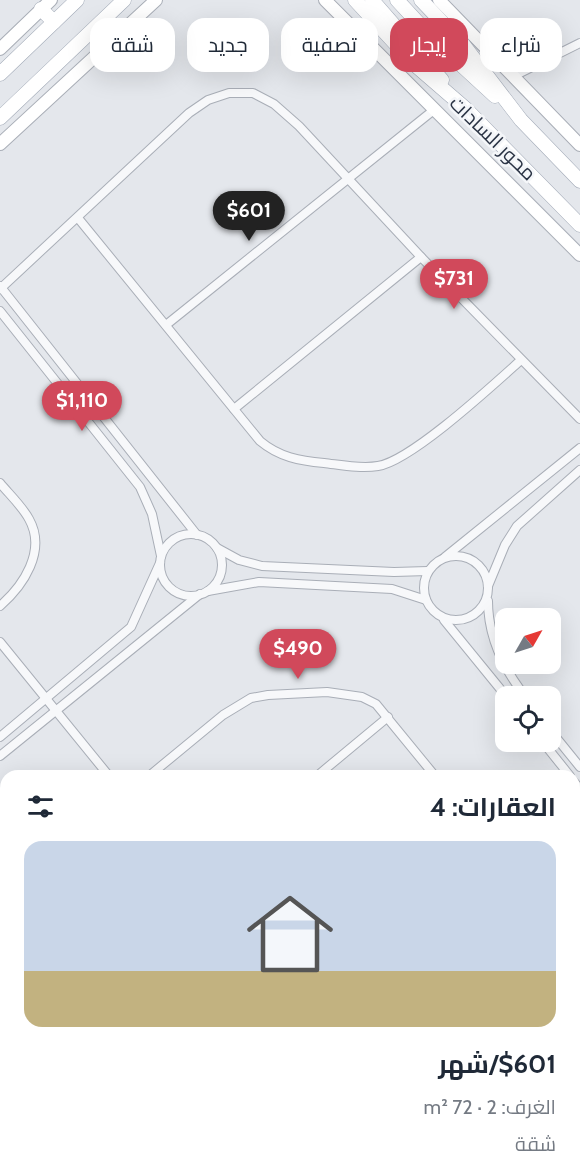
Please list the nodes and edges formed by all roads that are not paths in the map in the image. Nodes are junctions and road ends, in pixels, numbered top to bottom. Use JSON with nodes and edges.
{"nodes":[{"id":1,"x":76,"y":0,"type":"edge"},
{"id":2,"x":124,"y":0,"type":"edge"},
{"id":3,"x":156,"y":0,"type":"edge"},
{"id":4,"x":325,"y":0,"type":"edge"},
{"id":5,"x":356,"y":0,"type":"edge"},
{"id":6,"x":372,"y":0,"type":"edge"},
{"id":7,"x":397,"y":0,"type":"edge"},
{"id":8,"x":421,"y":0,"type":"edge"},
{"id":9,"x":439,"y":0,"type":"edge"},
{"id":10,"x":46,"y":5,"type":"edge"},
{"id":11,"x":54,"y":22,"type":"junction"},
{"id":12,"x":580,"y":44,"type":"edge"},
{"id":13,"x":0,"y":49,"type":"edge"},
{"id":14,"x":0,"y":74,"type":"edge"},
{"id":15,"x":514,"y":76,"type":"junction"},
{"id":16,"x":435,"y":109,"type":"junction"},
{"id":17,"x":466,"y":109,"type":"junction"},
{"id":18,"x":0,"y":118,"type":"edge"},
{"id":19,"x":520,"y":120,"type":"junction"},
{"id":20,"x":0,"y":144,"type":"edge"},
{"id":21,"x":580,"y":145,"type":"edge"},
{"id":22,"x":349,"y":180,"type":"junction"},
{"id":23,"x":580,"y":181,"type":"edge"},
{"id":24,"x":78,"y":218,"type":"junction"},
{"id":25,"x":580,"y":225,"type":"edge"},
{"id":26,"x":580,"y":255,"type":"edge"},
{"id":27,"x":421,"y":257,"type":"junction"},
{"id":28,"x":1,"y":288,"type":"edge"},
{"id":29,"x":0,"y":311,"type":"edge"},
{"id":30,"x":166,"y":324,"type":"junction"},
{"id":31,"x":521,"y":360,"type":"junction"},
{"id":32,"x":234,"y":409,"type":"junction"},
{"id":33,"x":580,"y":419,"type":"edge"},
{"id":34,"x":580,"y":448,"type":"edge"},
{"id":35,"x":580,"y":470,"type":"edge"},
{"id":36,"x":0,"y":483,"type":"edge"},
{"id":37,"x":197,"y":535,"type":"junction"},
{"id":38,"x":217,"y":548,"type":"junction"},
{"id":39,"x":444,"y":558,"type":"junction"},
{"id":40,"x":161,"y":560,"type":"junction"},
{"id":41,"x":428,"y":571,"type":"junction"},
{"id":42,"x":488,"y":586,"type":"junction"},
{"id":43,"x":204,"y":593,"type":"junction"},
{"id":44,"x":488,"y":599,"type":"junction"},
{"id":45,"x":426,"y":600,"type":"junction"},
{"id":46,"x":0,"y":606,"type":"edge"},
{"id":47,"x":444,"y":621,"type":"junction"},
{"id":48,"x":0,"y":642,"type":"edge"},
{"id":49,"x":498,"y":686,"type":"edge"},
{"id":50,"x":518,"y":686,"type":"edge"},
{"id":51,"x":47,"y":699,"type":"junction"},
{"id":52,"x":56,"y":710,"type":"junction"},
{"id":53,"x":388,"y":717,"type":"junction"},
{"id":54,"x":0,"y":737,"type":"edge"},
{"id":55,"x":561,"y":744,"type":"edge"},
{"id":56,"x":551,"y":752,"type":"edge"},
{"id":57,"x":0,"y":756,"type":"edge"},
{"id":58,"x":580,"y":767,"type":"edge"},
{"id":59,"x":104,"y":770,"type":"edge"},
{"id":60,"x":156,"y":770,"type":"edge"},
{"id":61,"x":324,"y":770,"type":"edge"},
{"id":62,"x":430,"y":770,"type":"edge"},
{"id":63,"x":565,"y":770,"type":"edge"}],
"edges":[{"from":1,"to":11,"type":"main road"},
{"from":2,"to":18,"type":"main road"},
{"from":3,"to":20,"type":"street"},
{"from":4,"to":16,"type":"street"},
{"from":5,"to":17,"type":"main road","name":"محور السادات"},
{"from":6,"to":17,"type":"main road"},
{"from":7,"to":19,"type":"main road"},
{"from":8,"to":19,"type":"main road","name":"محور السادات"},
{"from":9,"to":15,"type":"street"},
{"from":10,"to":11,"type":"main road"},
{"from":10,"to":13,"type":"street"},
{"from":11,"to":14,"type":"main road"},
{"from":12,"to":15,"type":"street"},
{"from":15,"to":21,"type":"street"},
{"from":16,"to":22,"type":"street"},
{"from":16,"to":26,"type":"street"},
{"from":17,"to":25,"type":"main road","name":"محور السادات"},
{"from":19,"to":23,"type":"main road","name":"محور السادات"},
{"from":22,"to":24,"type":"street"},
{"from":22,"to":27,"type":"street"},
{"from":22,"to":30,"type":"street"},
{"from":24,"to":28,"type":"street"},
{"from":24,"to":30,"type":"street"},
{"from":27,"to":31,"type":"street"},
{"from":27,"to":32,"type":"street"},
{"from":28,"to":37,"type":"street"},
{"from":29,"to":40,"type":"street"},
{"from":30,"to":32,"type":"street"},
{"from":31,"to":32,"type":"street"},
{"from":31,"to":33,"type":"street"},
{"from":34,"to":39,"type":"street"},
{"from":35,"to":42,"type":"street"},
{"from":36,"to":46,"type":"street"},
{"from":37,"to":38,"type":"street"},
{"from":37,"to":40,"type":"street"},
{"from":38,"to":41,"type":"street"},
{"from":38,"to":43,"type":"street"},
{"from":39,"to":41,"type":"street"},
{"from":39,"to":42,"type":"street"},
{"from":40,"to":43,"type":"street"},
{"from":40,"to":51,"type":"street"},
{"from":41,"to":45,"type":"street"},
{"from":42,"to":44,"type":"street"},
{"from":43,"to":45,"type":"street"},
{"from":43,"to":52,"type":"street"},
{"from":44,"to":47,"type":"street"},
{"from":44,"to":50,"type":"street"},
{"from":45,"to":47,"type":"street"},
{"from":47,"to":49,"type":"street"},
{"from":48,"to":51,"type":"street"},
{"from":51,"to":52,"type":"street"},
{"from":51,"to":54,"type":"street"},
{"from":52,"to":57,"type":"street"},
{"from":52,"to":59,"type":"street"},
{"from":53,"to":60,"type":"street"},
{"from":53,"to":61,"type":"street"},
{"from":53,"to":62,"type":"street"},
{"from":55,"to":58,"type":"street"},
{"from":56,"to":63,"type":"street"}]}
